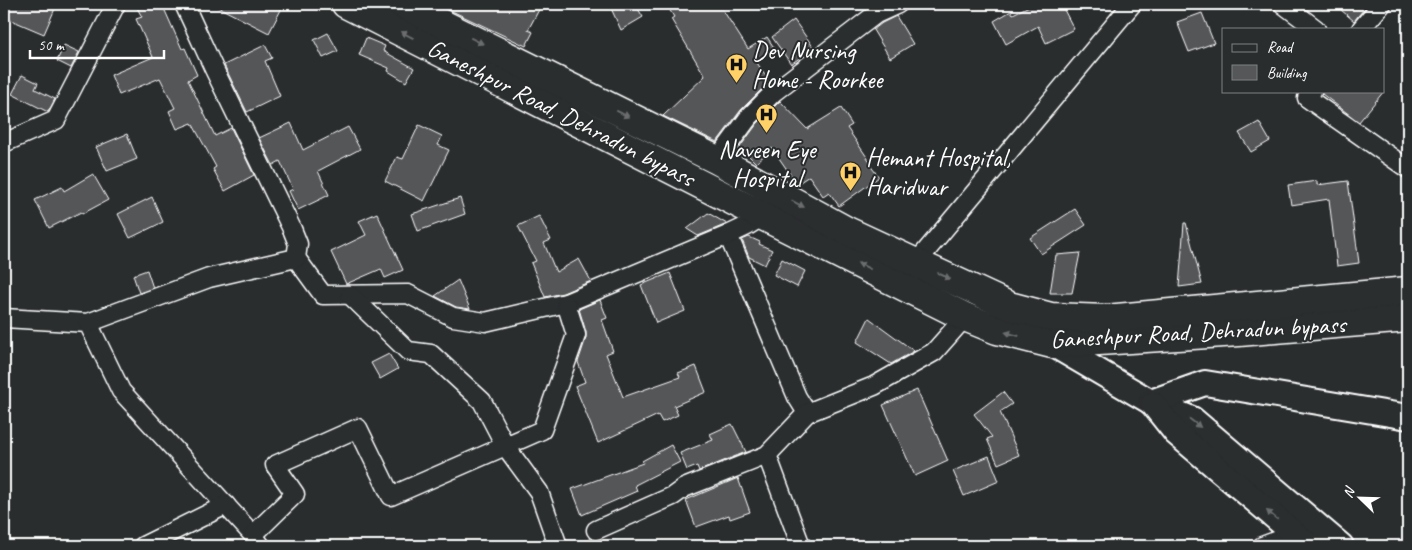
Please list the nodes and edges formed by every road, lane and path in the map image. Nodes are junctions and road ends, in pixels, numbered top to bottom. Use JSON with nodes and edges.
{"nodes":[{"id":1,"x":116,"y":4,"type":"edge"},
{"id":2,"x":184,"y":4,"type":"edge"},
{"id":3,"x":346,"y":4,"type":"edge"},
{"id":4,"x":402,"y":4,"type":"edge"},
{"id":5,"x":898,"y":4,"type":"edge"},
{"id":6,"x":1132,"y":4,"type":"edge"},
{"id":7,"x":1283,"y":4,"type":"edge"},
{"id":8,"x":1382,"y":4,"type":"edge"},
{"id":9,"x":1315,"y":28,"type":"edge"},
{"id":10,"x":1362,"y":28,"type":"edge"},
{"id":11,"x":1311,"y":92,"type":"edge"},
{"id":12,"x":4,"y":143,"type":"edge"},
{"id":13,"x":717,"y":160,"type":"junction"},
{"id":14,"x":1408,"y":169,"type":"edge"},
{"id":15,"x":763,"y":216,"type":"junction"},
{"id":16,"x":728,"y":235,"type":"junction"},
{"id":17,"x":296,"y":258,"type":"junction"},
{"id":18,"x":916,"y":263,"type":"junction"},
{"id":19,"x":1408,"y":291,"type":"edge"},
{"id":20,"x":350,"y":295,"type":"junction"},
{"id":21,"x":566,"y":303,"type":"junction"},
{"id":22,"x":1040,"y":314,"type":"junction"},
{"id":23,"x":965,"y":316,"type":"junction"},
{"id":24,"x":4,"y":318,"type":"edge"},
{"id":25,"x":1408,"y":318,"type":"edge"},
{"id":26,"x":88,"y":323,"type":"junction"},
{"id":27,"x":1052,"y":344,"type":"junction"},
{"id":28,"x":1152,"y":402,"type":"junction"},
{"id":29,"x":807,"y":413,"type":"junction"},
{"id":30,"x":1408,"y":417,"type":"edge"},
{"id":31,"x":506,"y":447,"type":"junction"},
{"id":32,"x":767,"y":455,"type":"junction"},
{"id":33,"x":226,"y":505,"type":"junction"},
{"id":34,"x":596,"y":530,"type":"dead end"},
{"id":35,"x":257,"y":540,"type":"edge"},
{"id":36,"x":1302,"y":540,"type":"edge"},
{"id":37,"x":143,"y":546,"type":"edge"},
{"id":38,"x":558,"y":546,"type":"edge"},
{"id":39,"x":801,"y":546,"type":"edge"},
{"id":40,"x":1262,"y":546,"type":"edge"},
{"id":41,"x":1341,"y":546,"type":"edge"}],
"edges":[{"from":1,"to":12,"type":"street"},
{"from":2,"to":17,"type":"street"},
{"from":15,"to":3,"type":"main road","name":"Ganeshpur Road, Dehradun bypass","one_way":true},
{"from":4,"to":13,"type":"main road","one_way":true},
{"from":5,"to":13,"type":"street"},
{"from":6,"to":18,"type":"street"},
{"from":7,"to":9,"type":"street"},
{"from":8,"to":10,"type":"street"},
{"from":11,"to":14,"type":"street"},
{"from":13,"to":18,"type":"main road","one_way":true},
{"from":15,"to":16,"type":"street"},
{"from":23,"to":15,"type":"main road","name":"Ganeshpur Road, Dehradun bypass","one_way":true},
{"from":16,"to":21,"type":"street"},
{"from":16,"to":29,"type":"street"},
{"from":17,"to":20,"type":"street"},
{"from":17,"to":26,"type":"street"},
{"from":18,"to":22,"type":"main road","one_way":true},
{"from":19,"to":22,"type":"main road"},
{"from":20,"to":21,"type":"street"},
{"from":20,"to":31,"type":"street"},
{"from":21,"to":31,"type":"street"},
{"from":22,"to":27,"type":"main road"},
{"from":27,"to":23,"type":"main road","name":"Ganeshpur Road, Dehradun bypass","one_way":true},
{"from":23,"to":29,"type":"street"},
{"from":24,"to":26,"type":"street"},
{"from":25,"to":27,"type":"main road","name":"Ganeshpur Road, Dehradun bypass"},
{"from":26,"to":33,"type":"street"},
{"from":27,"to":28,"type":"main road"},
{"from":28,"to":30,"type":"main road"},
{"from":36,"to":28,"type":"main road","one_way":true},
{"from":28,"to":41,"type":"main road","one_way":true},
{"from":29,"to":32,"type":"street"},
{"from":31,"to":35,"type":"street"},
{"from":31,"to":38,"type":"street"},
{"from":32,"to":34,"type":"street"},
{"from":32,"to":39,"type":"street"},
{"from":33,"to":35,"type":"street"},
{"from":33,"to":37,"type":"street"},
{"from":36,"to":40,"type":"street"}]}
